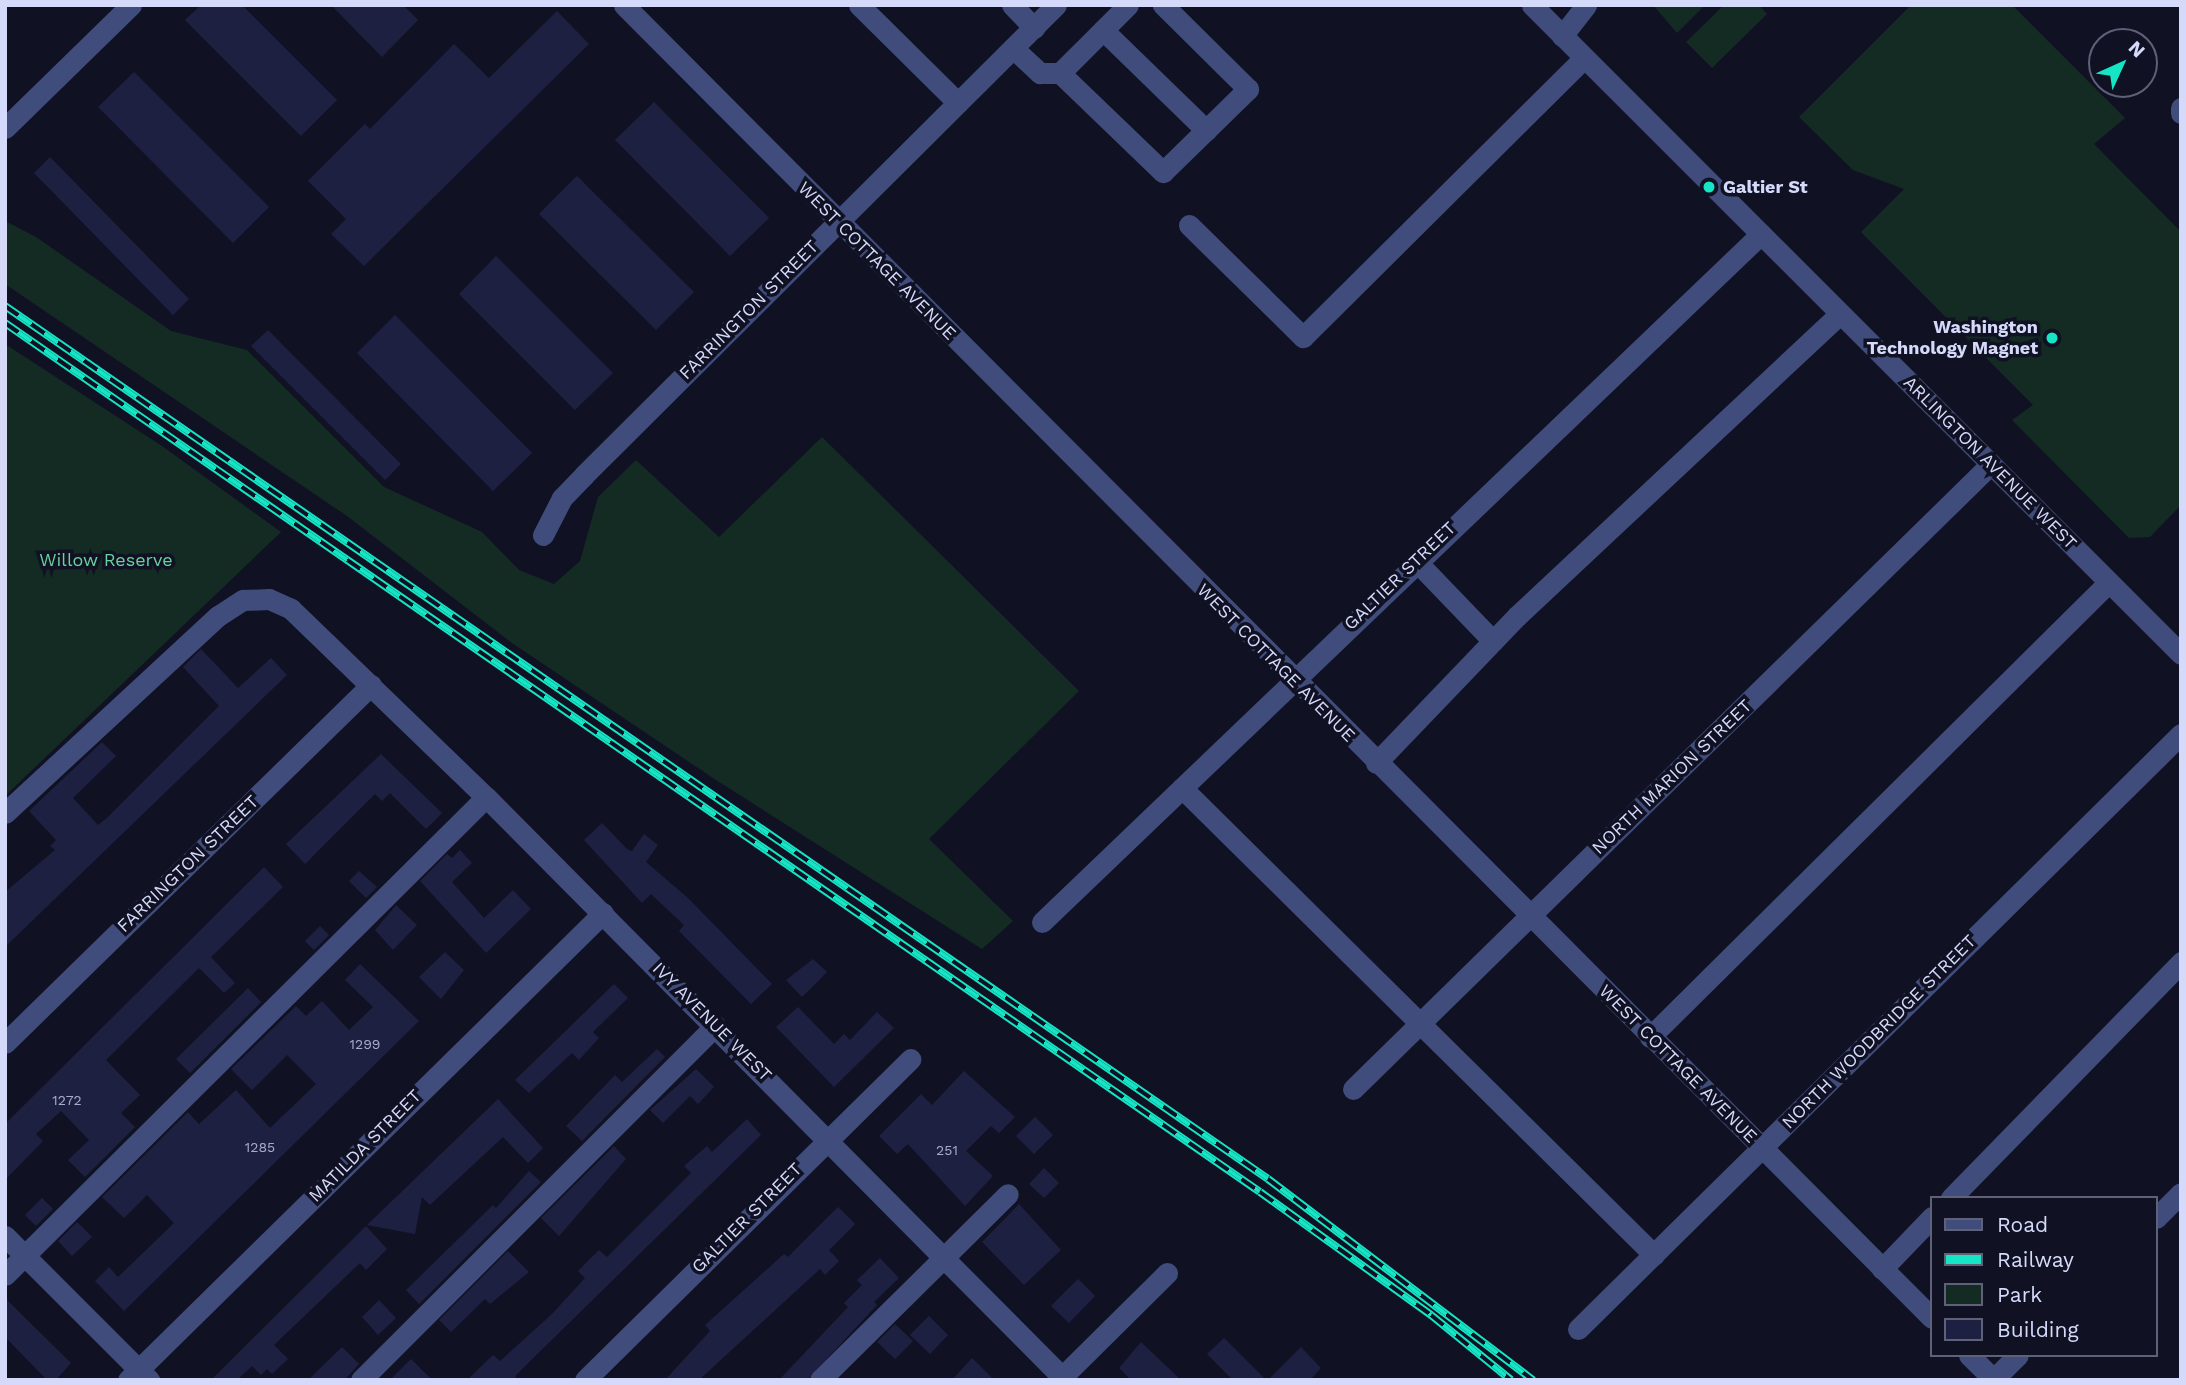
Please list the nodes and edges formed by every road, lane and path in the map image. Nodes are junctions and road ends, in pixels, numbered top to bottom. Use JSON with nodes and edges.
{"nodes":[{"id":1,"x":131,"y":5,"type":"edge"},
{"id":2,"x":624,"y":5,"type":"edge"},
{"id":3,"x":859,"y":5,"type":"edge"},
{"id":4,"x":1012,"y":5,"type":"edge"},
{"id":5,"x":1056,"y":5,"type":"edge"},
{"id":6,"x":1128,"y":5,"type":"edge"},
{"id":7,"x":1163,"y":5,"type":"edge"},
{"id":8,"x":1532,"y":5,"type":"edge"},
{"id":9,"x":1586,"y":5,"type":"edge"},
{"id":10,"x":1034,"y":28,"type":"junction"},
{"id":11,"x":1103,"y":30,"type":"junction"},
{"id":12,"x":1562,"y":36,"type":"junction"},
{"id":13,"x":1013,"y":48,"type":"junction"},
{"id":14,"x":1584,"y":58,"type":"junction"},
{"id":15,"x":1060,"y":73,"type":"junction"},
{"id":16,"x":958,"y":103,"type":"junction"},
{"id":17,"x":5,"y":128,"type":"edge"},
{"id":18,"x":1206,"y":130,"type":"junction"},
{"id":19,"x":838,"y":221,"type":"junction"},
{"id":20,"x":1189,"y":225,"type":"dead end"},
{"id":21,"x":1760,"y":234,"type":"junction"},
{"id":22,"x":1840,"y":314,"type":"junction"},
{"id":23,"x":1991,"y":464,"type":"junction"},
{"id":24,"x":543,"y":535,"type":"dead end"},
{"id":25,"x":1416,"y":561,"type":"junction"},
{"id":26,"x":2109,"y":582,"type":"junction"},
{"id":27,"x":1493,"y":642,"type":"junction"},
{"id":28,"x":2181,"y":654,"type":"edge"},
{"id":29,"x":1292,"y":679,"type":"junction"},
{"id":30,"x":371,"y":684,"type":"junction"},
{"id":31,"x":2181,"y":734,"type":"edge"},
{"id":32,"x":1376,"y":763,"type":"junction"},
{"id":33,"x":1182,"y":788,"type":"junction"},
{"id":34,"x":486,"y":797,"type":"junction"},
{"id":35,"x":5,"y":813,"type":"edge"},
{"id":36,"x":603,"y":913,"type":"junction"},
{"id":37,"x":1530,"y":916,"type":"junction"},
{"id":38,"x":1042,"y":922,"type":"dead end"},
{"id":39,"x":2181,"y":962,"type":"edge"},
{"id":40,"x":1419,"y":1025,"type":"junction"},
{"id":41,"x":715,"y":1026,"type":"junction"},
{"id":42,"x":1650,"y":1037,"type":"junction"},
{"id":43,"x":5,"y":1043,"type":"edge"},
{"id":44,"x":910,"y":1059,"type":"dead end"},
{"id":45,"x":1353,"y":1089,"type":"dead end"},
{"id":46,"x":827,"y":1138,"type":"junction"},
{"id":47,"x":1762,"y":1148,"type":"junction"},
{"id":48,"x":1008,"y":1194,"type":"dead end"},
{"id":49,"x":2181,"y":1194,"type":"edge"},
{"id":50,"x":1953,"y":1196,"type":"edge"},
{"id":51,"x":2158,"y":1216,"type":"edge"},
{"id":52,"x":1930,"y":1219,"type":"edge"},
{"id":53,"x":5,"y":1236,"type":"edge"},
{"id":54,"x":1654,"y":1255,"type":"junction"},
{"id":55,"x":25,"y":1256,"type":"junction"},
{"id":56,"x":946,"y":1256,"type":"junction"},
{"id":57,"x":1882,"y":1269,"type":"junction"},
{"id":58,"x":1167,"y":1273,"type":"dead end"},
{"id":59,"x":5,"y":1275,"type":"edge"},
{"id":60,"x":1930,"y":1316,"type":"edge"},
{"id":61,"x":1578,"y":1329,"type":"dead end"},
{"id":62,"x":1971,"y":1357,"type":"edge"},
{"id":63,"x":2016,"y":1357,"type":"edge"},
{"id":64,"x":138,"y":1376,"type":"edge"},
{"id":65,"x":1062,"y":1379,"type":"edge"},
{"id":66,"x":361,"y":1380,"type":"edge"},
{"id":67,"x":585,"y":1380,"type":"edge"},
{"id":68,"x":820,"y":1380,"type":"edge"},
{"id":69,"x":1994,"y":1380,"type":"edge"}],
"edges":[{"from":1,"to":17,"type":"street"},
{"from":2,"to":19,"type":"street","name":"WEST COTTAGE AVENUE"},
{"from":3,"to":16,"type":"street"},
{"from":4,"to":10,"type":"street"},
{"from":5,"to":10,"type":"street","name":"FARRINGTON STREET"},
{"from":6,"to":11,"type":"street"},
{"from":7,"to":18,"type":"street"},
{"from":8,"to":12,"type":"street","name":"ARLINGTON AVENUE WEST"},
{"from":9,"to":12,"type":"street"},
{"from":10,"to":13,"type":"street","name":"FARRINGTON STREET"},
{"from":11,"to":15,"type":"street"},
{"from":11,"to":18,"type":"street"},
{"from":12,"to":14,"type":"street","name":"ARLINGTON AVENUE WEST"},
{"from":13,"to":15,"type":"street"},
{"from":13,"to":16,"type":"street","name":"FARRINGTON STREET"},
{"from":14,"to":20,"type":"street"},
{"from":14,"to":21,"type":"street","name":"ARLINGTON AVENUE WEST"},
{"from":15,"to":18,"type":"street"},
{"from":16,"to":19,"type":"street","name":"FARRINGTON STREET"},
{"from":19,"to":24,"type":"street","name":"FARRINGTON STREET"},
{"from":19,"to":29,"type":"street","name":"WEST COTTAGE AVENUE"},
{"from":21,"to":22,"type":"street","name":"ARLINGTON AVENUE WEST"},
{"from":21,"to":25,"type":"street","name":"GALTIER STREET"},
{"from":22,"to":23,"type":"street","name":"ARLINGTON AVENUE WEST"},
{"from":22,"to":27,"type":"street"},
{"from":23,"to":26,"type":"street","name":"ARLINGTON AVENUE WEST"},
{"from":23,"to":37,"type":"street","name":"NORTH MARION STREET"},
{"from":25,"to":27,"type":"street"},
{"from":25,"to":29,"type":"street","name":"GALTIER STREET"},
{"from":26,"to":28,"type":"street","name":"ARLINGTON AVENUE WEST"},
{"from":26,"to":42,"type":"street"},
{"from":27,"to":32,"type":"street"},
{"from":29,"to":32,"type":"street","name":"WEST COTTAGE AVENUE"},
{"from":29,"to":33,"type":"street","name":"GALTIER STREET"},
{"from":30,"to":34,"type":"street","name":"IVY AVENUE WEST"},
{"from":30,"to":35,"type":"street","name":"IVY AVENUE WEST"},
{"from":30,"to":43,"type":"street","name":"FARRINGTON STREET"},
{"from":31,"to":47,"type":"street","name":"NORTH WOODBRIDGE STREET"},
{"from":32,"to":37,"type":"street","name":"WEST COTTAGE AVENUE"},
{"from":33,"to":38,"type":"street","name":"GALTIER STREET"},
{"from":33,"to":40,"type":"street"},
{"from":34,"to":36,"type":"street","name":"IVY AVENUE WEST"},
{"from":34,"to":55,"type":"street"},
{"from":36,"to":41,"type":"street","name":"IVY AVENUE WEST"},
{"from":36,"to":64,"type":"street","name":"MATILDA STREET"},
{"from":37,"to":40,"type":"street","name":"NORTH MARION STREET"},
{"from":37,"to":42,"type":"street","name":"WEST COTTAGE AVENUE"},
{"from":39,"to":50,"type":"street"},
{"from":40,"to":45,"type":"street","name":"NORTH MARION STREET"},
{"from":40,"to":54,"type":"street"},
{"from":41,"to":46,"type":"street","name":"IVY AVENUE WEST"},
{"from":41,"to":66,"type":"street"},
{"from":42,"to":47,"type":"street","name":"WEST COTTAGE AVENUE"},
{"from":44,"to":46,"type":"street","name":"GALTIER STREET"},
{"from":46,"to":56,"type":"street","name":"IVY AVENUE WEST"},
{"from":46,"to":67,"type":"street","name":"GALTIER STREET"},
{"from":47,"to":54,"type":"street","name":"NORTH WOODBRIDGE STREET"},
{"from":47,"to":57,"type":"street","name":"WEST COTTAGE AVENUE"},
{"from":48,"to":56,"type":"street"},
{"from":49,"to":51,"type":"street"},
{"from":52,"to":57,"type":"street"},
{"from":53,"to":55,"type":"street"},
{"from":54,"to":61,"type":"street","name":"NORTH WOODBRIDGE STREET"},
{"from":55,"to":59,"type":"street"},
{"from":55,"to":64,"type":"street"},
{"from":56,"to":65,"type":"street","name":"IVY AVENUE WEST"},
{"from":56,"to":68,"type":"street"},
{"from":57,"to":60,"type":"street","name":"WEST COTTAGE AVENUE"},
{"from":58,"to":65,"type":"street"},
{"from":62,"to":69,"type":"street"},
{"from":63,"to":69,"type":"street"}]}
